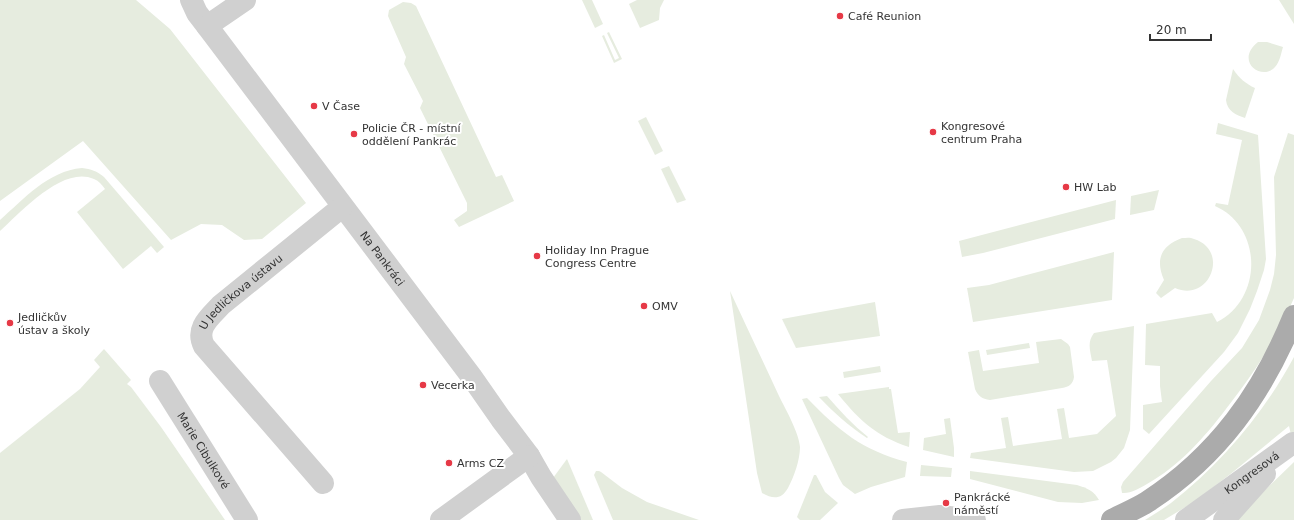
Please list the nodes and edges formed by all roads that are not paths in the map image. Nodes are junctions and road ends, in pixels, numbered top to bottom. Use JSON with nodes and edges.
{"nodes":[{"id":1,"x":191,"y":0,"type":"edge"},
{"id":2,"x":245,"y":0,"type":"edge"},
{"id":3,"x":206,"y":26,"type":"junction"},
{"id":4,"x":342,"y":207,"type":"junction"},
{"id":5,"x":1294,"y":316,"type":"edge"},
{"id":6,"x":160,"y":381,"type":"dead end"},
{"id":7,"x":529,"y":456,"type":"junction"},
{"id":8,"x":323,"y":483,"type":"dead end"},
{"id":9,"x":247,"y":520,"type":"edge"},
{"id":10,"x":441,"y":520,"type":"edge"},
{"id":11,"x":570,"y":520,"type":"edge"},
{"id":12,"x":903,"y":520,"type":"edge"},
{"id":13,"x":975,"y":520,"type":"edge"},
{"id":14,"x":1112,"y":520,"type":"edge"},
{"id":15,"x":1186,"y":520,"type":"edge"},
{"id":16,"x":1224,"y":520,"type":"edge"}],
"edges":[{"from":1,"to":3,"type":"street","name":"Na Pankráci"},
{"from":2,"to":3,"type":"street"},
{"from":3,"to":4,"type":"street","name":"Na Pankráci"},
{"from":4,"to":7,"type":"street","name":"Na Pankráci"},
{"from":4,"to":8,"type":"street","name":"U Jedličkova ústavu"},
{"from":5,"to":14,"type":"main road"},
{"from":6,"to":9,"type":"street","name":"Marie Cibulkové"},
{"from":7,"to":10,"type":"street"},
{"from":7,"to":11,"type":"street","name":"Na Pankráci"},
{"from":12,"to":13,"type":"street"},
{"from":15,"to":16,"type":"street","name":"Kongresová"}]}
